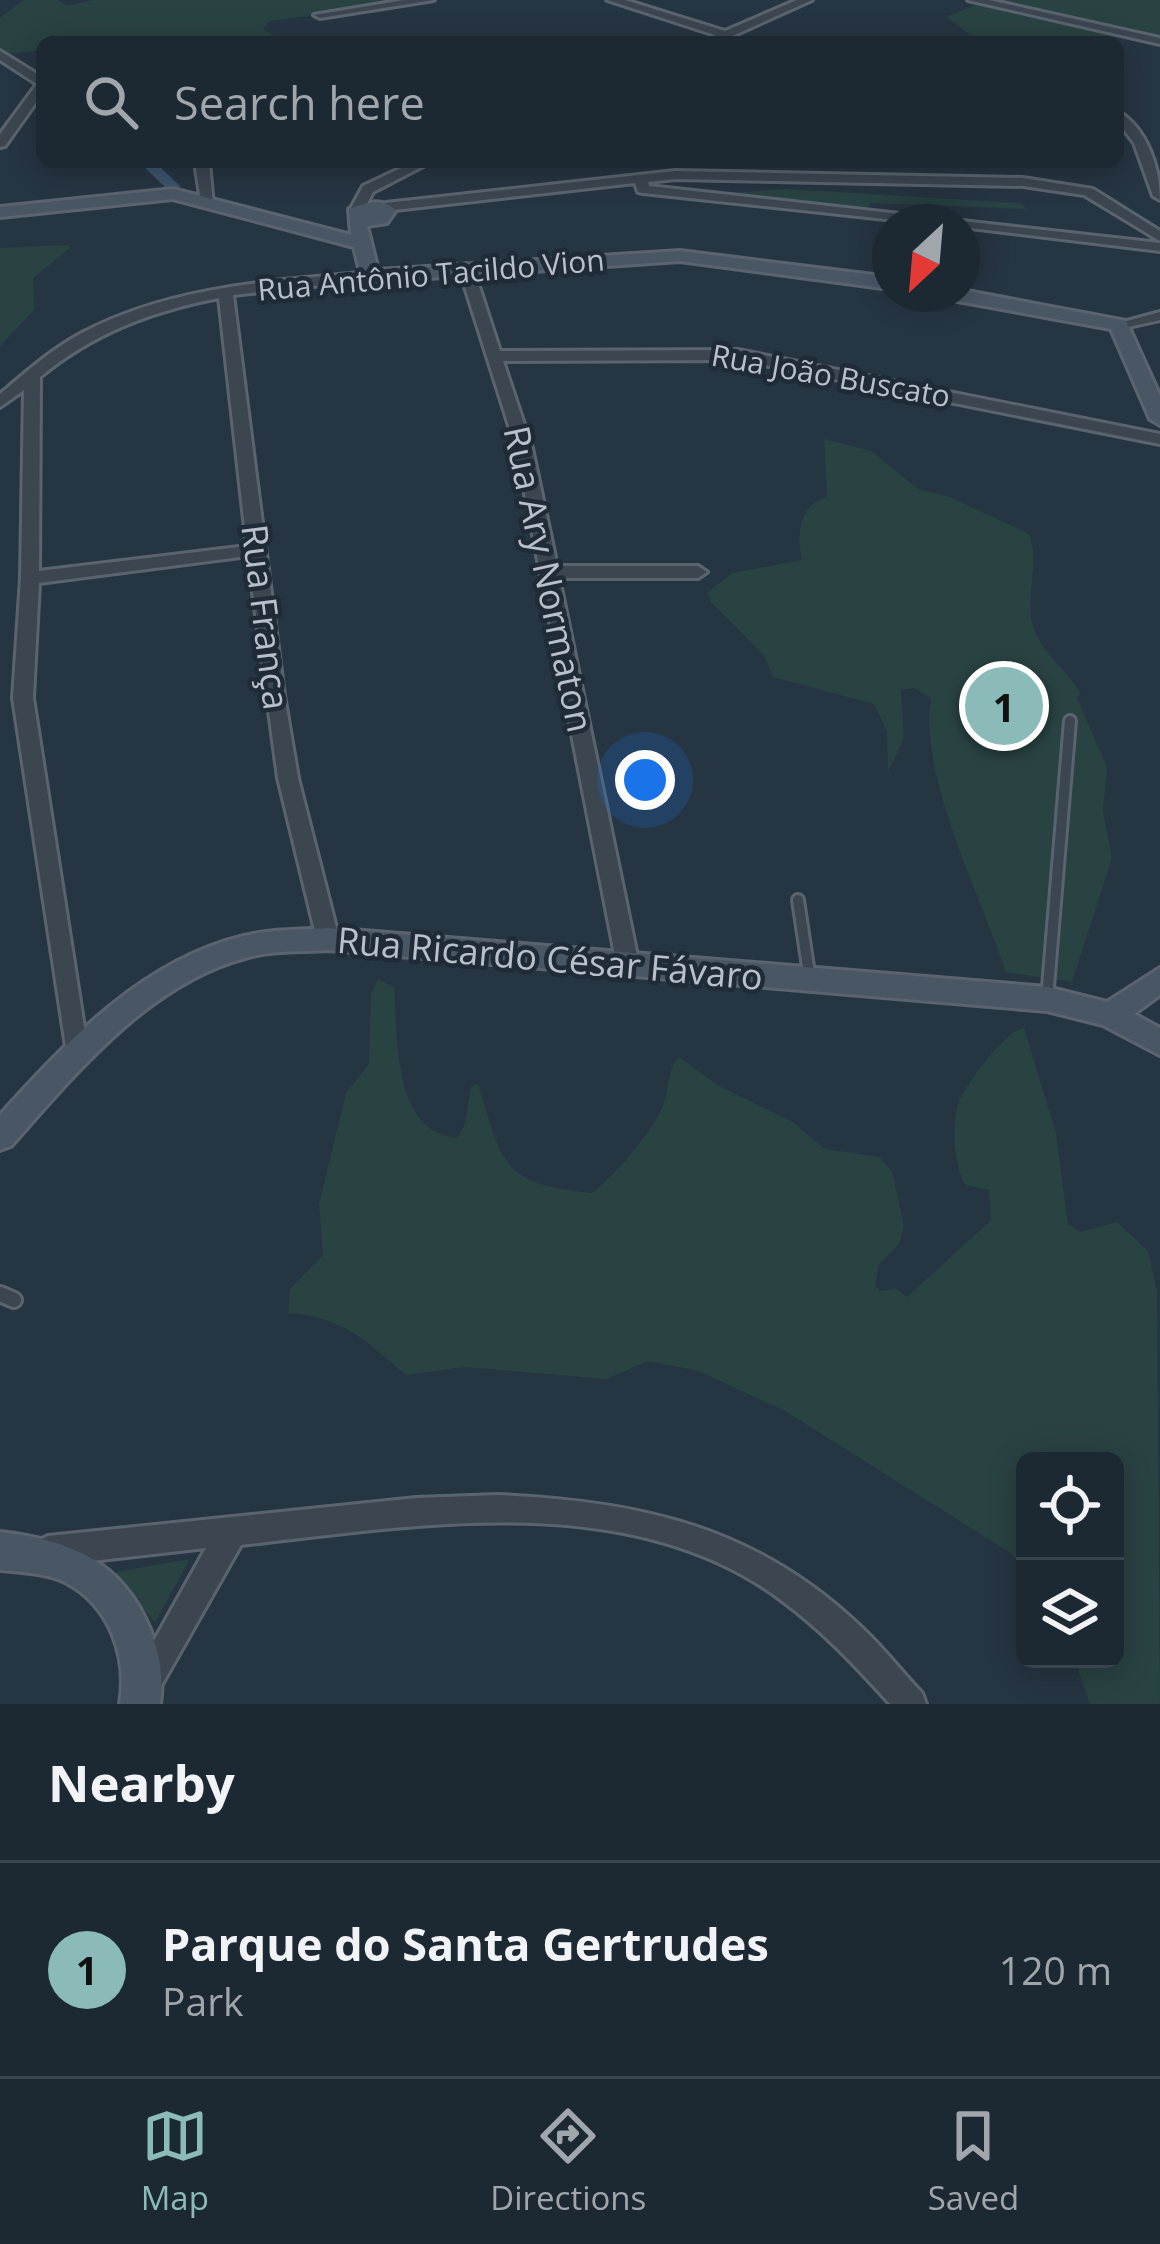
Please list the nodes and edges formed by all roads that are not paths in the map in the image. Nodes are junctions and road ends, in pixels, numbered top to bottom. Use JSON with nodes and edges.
{"nodes":[{"id":1,"x":428,"y":0,"type":"edge"},
{"id":2,"x":613,"y":0,"type":"edge"},
{"id":3,"x":806,"y":0,"type":"edge"},
{"id":4,"x":974,"y":0,"type":"edge"},
{"id":5,"x":320,"y":15,"type":"dead end"},
{"id":6,"x":726,"y":35,"type":"joint"},
{"id":7,"x":1160,"y":41,"type":"edge"},
{"id":8,"x":0,"y":55,"type":"edge"},
{"id":9,"x":36,"y":82,"type":"edge"},
{"id":10,"x":36,"y":93,"type":"edge"},
{"id":11,"x":1124,"y":120,"type":"edge"},
{"id":12,"x":0,"y":143,"type":"edge"},
{"id":13,"x":203,"y":168,"type":"edge"},
{"id":14,"x":411,"y":168,"type":"edge"},
{"id":15,"x":641,"y":183,"type":"junction"},
{"id":16,"x":1160,"y":196,"type":"edge"},
{"id":17,"x":208,"y":202,"type":"junction"},
{"id":18,"x":0,"y":212,"type":"edge"},
{"id":19,"x":872,"y":212,"type":"edge"},
{"id":20,"x":369,"y":215,"type":"junction"},
{"id":21,"x":980,"y":225,"type":"edge"},
{"id":22,"x":283,"y":226,"type":"junction"},
{"id":23,"x":309,"y":231,"type":"junction"},
{"id":24,"x":1160,"y":236,"type":"edge"},
{"id":25,"x":364,"y":244,"type":"junction"},
{"id":26,"x":1160,"y":248,"type":"edge"},
{"id":27,"x":466,"y":268,"type":"junction"},
{"id":28,"x":393,"y":274,"type":"junction"},
{"id":29,"x":370,"y":276,"type":"junction"},
{"id":30,"x":872,"y":281,"type":"edge"},
{"id":31,"x":225,"y":291,"type":"junction"},
{"id":32,"x":980,"y":299,"type":"edge"},
{"id":33,"x":1160,"y":316,"type":"edge"},
{"id":34,"x":1119,"y":325,"type":"junction"},
{"id":35,"x":499,"y":356,"type":"junction"},
{"id":36,"x":32,"y":376,"type":"junction"},
{"id":37,"x":0,"y":402,"type":"edge"},
{"id":38,"x":1160,"y":419,"type":"edge"},
{"id":39,"x":1160,"y":439,"type":"edge"},
{"id":40,"x":257,"y":550,"type":"junction"},
{"id":41,"x":549,"y":572,"type":"junction"},
{"id":42,"x":698,"y":572,"type":"dead end"},
{"id":43,"x":30,"y":578,"type":"junction"},
{"id":44,"x":23,"y":698,"type":"junction"},
{"id":45,"x":0,"y":700,"type":"edge"},
{"id":46,"x":1070,"y":721,"type":"dead end"},
{"id":47,"x":798,"y":900,"type":"dead end"},
{"id":48,"x":328,"y":939,"type":"junction"},
{"id":49,"x":628,"y":965,"type":"junction"},
{"id":50,"x":1160,"y":979,"type":"edge"},
{"id":51,"x":810,"y":980,"type":"junction"},
{"id":52,"x":1048,"y":999,"type":"junction"},
{"id":53,"x":1112,"y":1016,"type":"junction"},
{"id":54,"x":1160,"y":1043,"type":"edge"},
{"id":55,"x":76,"y":1053,"type":"junction"},
{"id":56,"x":0,"y":1137,"type":"edge"},
{"id":57,"x":232,"y":1532,"type":"junction"},
{"id":58,"x":12,"y":1552,"type":"edge"},
{"id":59,"x":143,"y":1693,"type":"edge"},
{"id":60,"x":911,"y":1704,"type":"edge"}],
"edges":[{"from":1,"to":5,"type":"street"},
{"from":2,"to":6,"type":"street"},
{"from":3,"to":6,"type":"street"},
{"from":4,"to":7,"type":"street"},
{"from":8,"to":9,"type":"street"},
{"from":10,"to":12,"type":"street"},
{"from":11,"to":16,"type":"street"},
{"from":13,"to":17,"type":"street"},
{"from":14,"to":20,"type":"street"},
{"from":15,"to":19,"type":"street"},
{"from":15,"to":20,"type":"street"},
{"from":15,"to":24,"type":"street"},
{"from":17,"to":18,"type":"street"},
{"from":17,"to":22,"type":"street"},
{"from":20,"to":22,"type":"street"},
{"from":20,"to":23,"type":"street"},
{"from":20,"to":25,"type":"street"},
{"from":20,"to":28,"type":"street"},
{"from":21,"to":26,"type":"street"},
{"from":22,"to":23,"type":"street"},
{"from":23,"to":25,"type":"street"},
{"from":25,"to":29,"type":"street"},
{"from":27,"to":28,"type":"street","name":"Rua Antônio Tacildo Vion"},
{"from":27,"to":30,"type":"street","name":"Rua Antônio Tacildo Vion"},
{"from":27,"to":35,"type":"street","name":"Rua Ary Normaton"},
{"from":28,"to":29,"type":"street","name":"Rua Antônio Tacildo Vion"},
{"from":29,"to":31,"type":"street","name":"Rua Antônio Tacildo Vion"},
{"from":31,"to":36,"type":"street","name":"Rua Antônio Tacildo Vion"},
{"from":31,"to":40,"type":"street","name":"Rua França"},
{"from":32,"to":34,"type":"street"},
{"from":33,"to":34,"type":"street"},
{"from":34,"to":38,"type":"street"},
{"from":35,"to":39,"type":"street","name":"Rua João Buscato"},
{"from":35,"to":41,"type":"street","name":"Rua Ary Normaton"},
{"from":36,"to":37,"type":"street","name":"Rua Antônio Tacildo Vion"},
{"from":36,"to":43,"type":"street"},
{"from":40,"to":43,"type":"street"},
{"from":40,"to":48,"type":"street","name":"Rua França"},
{"from":41,"to":42,"type":"street"},
{"from":41,"to":49,"type":"street","name":"Rua Ary Normaton"},
{"from":43,"to":44,"type":"street"},
{"from":44,"to":45,"type":"street"},
{"from":44,"to":55,"type":"street"},
{"from":46,"to":52,"type":"lane"},
{"from":47,"to":51,"type":"lane"},
{"from":48,"to":49,"type":"street","name":"Rua Ricardo César Fávaro"},
{"from":48,"to":55,"type":"street","name":"Rua Ricardo César Fávaro"},
{"from":49,"to":51,"type":"street","name":"Rua Ricardo César Fávaro"},
{"from":50,"to":53,"type":"street"},
{"from":51,"to":52,"type":"street","name":"Rua Ricardo César Fávaro"},
{"from":52,"to":53,"type":"street","name":"Rua Ricardo César Fávaro"},
{"from":53,"to":54,"type":"street","name":"Rua Ricardo César Fávaro"},
{"from":55,"to":56,"type":"street","name":"Rua Ricardo César Fávaro"},
{"from":57,"to":58,"type":"street"},
{"from":57,"to":59,"type":"street"},
{"from":57,"to":60,"type":"street"},
{"from":58,"to":59,"type":"street"}]}
